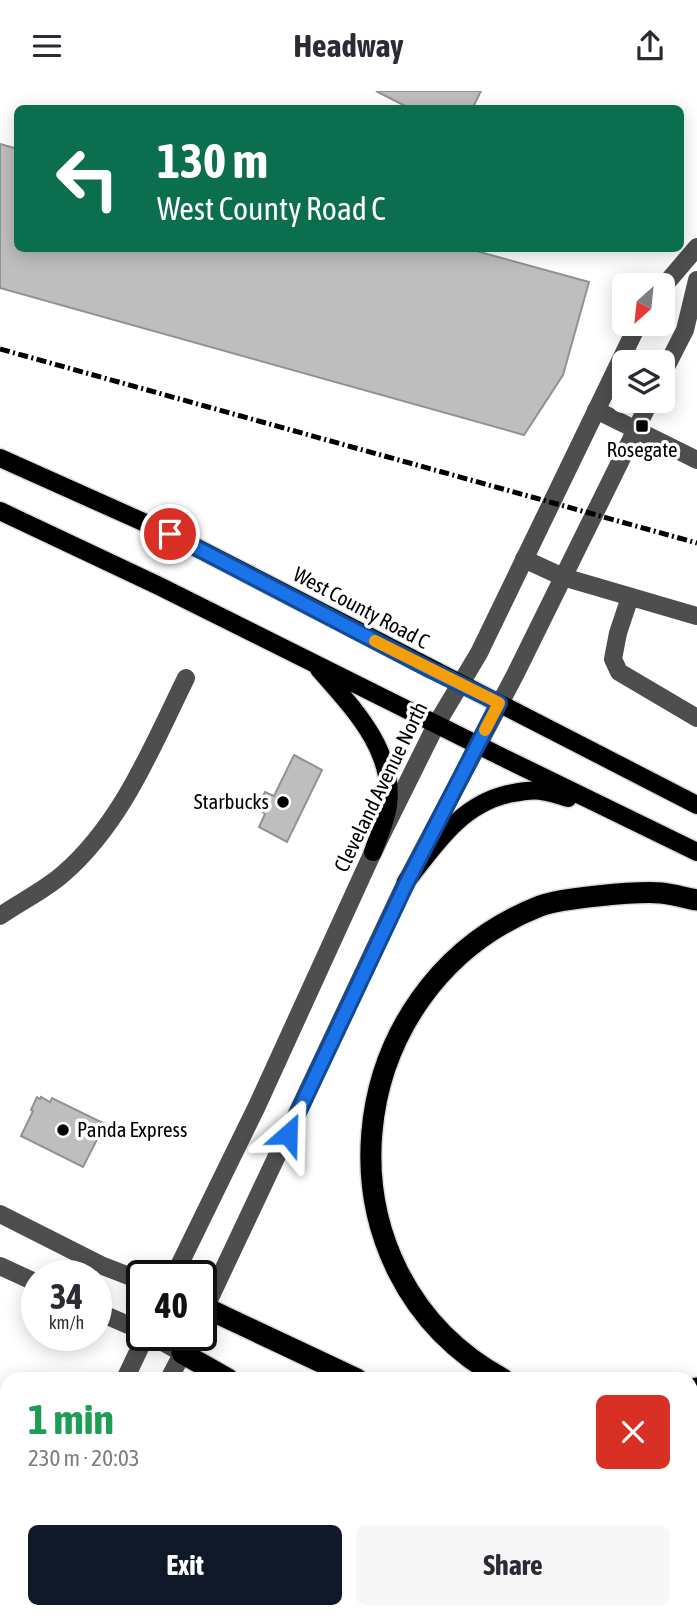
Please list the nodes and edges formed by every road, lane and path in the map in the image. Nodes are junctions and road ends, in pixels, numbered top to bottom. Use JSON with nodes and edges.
{"nodes":[{"id":1,"x":697,"y":247,"type":"edge"},
{"id":2,"x":675,"y":273,"type":"edge"},
{"id":3,"x":697,"y":280,"type":"edge"},
{"id":4,"x":632,"y":336,"type":"edge"},
{"id":5,"x":675,"y":350,"type":"edge"},
{"id":6,"x":596,"y":410,"type":"junction"},
{"id":7,"x":644,"y":413,"type":"edge"},
{"id":8,"x":635,"y":429,"type":"junction"},
{"id":9,"x":0,"y":458,"type":"edge"},
{"id":10,"x":697,"y":460,"type":"edge"},
{"id":11,"x":0,"y":511,"type":"edge"},
{"id":12,"x":524,"y":559,"type":"junction"},
{"id":13,"x":563,"y":577,"type":"junction"},
{"id":14,"x":630,"y":597,"type":"junction"},
{"id":15,"x":697,"y":616,"type":"edge"},
{"id":16,"x":314,"y":664,"type":"junction"},
{"id":17,"x":186,"y":678,"type":"dead end"},
{"id":18,"x":459,"y":684,"type":"junction"},
{"id":19,"x":499,"y":703,"type":"junction"},
{"id":20,"x":697,"y":718,"type":"edge"},
{"id":21,"x":437,"y":723,"type":"junction"},
{"id":22,"x":478,"y":744,"type":"junction"},
{"id":23,"x":697,"y":805,"type":"edge"},
{"id":24,"x":603,"y":807,"type":"junction"},
{"id":25,"x":373,"y":852,"type":"junction"},
{"id":26,"x":697,"y":852,"type":"edge"},
{"id":27,"x":407,"y":882,"type":"junction"},
{"id":28,"x":697,"y":900,"type":"edge"},
{"id":29,"x":0,"y":916,"type":"edge"},
{"id":30,"x":0,"y":1214,"type":"edge"},
{"id":31,"x":182,"y":1260,"type":"edge"},
{"id":32,"x":0,"y":1266,"type":"edge"},
{"id":33,"x":126,"y":1274,"type":"edge"},
{"id":34,"x":21,"y":1276,"type":"edge"},
{"id":35,"x":217,"y":1281,"type":"edge"},
{"id":36,"x":217,"y":1316,"type":"edge"},
{"id":37,"x":139,"y":1351,"type":"edge"},
{"id":38,"x":183,"y":1351,"type":"edge"},
{"id":39,"x":195,"y":1351,"type":"edge"},
{"id":40,"x":128,"y":1372,"type":"edge"},
{"id":41,"x":173,"y":1372,"type":"edge"},
{"id":42,"x":220,"y":1372,"type":"edge"},
{"id":43,"x":341,"y":1372,"type":"edge"},
{"id":44,"x":490,"y":1372,"type":"edge"}],
"edges":[{"from":1,"to":2,"type":"street"},
{"from":3,"to":5,"type":"street"},
{"from":4,"to":6,"type":"street","name":"Cleveland Avenue North"},
{"from":6,"to":8,"type":"street"},
{"from":6,"to":12,"type":"street","name":"Cleveland Avenue North"},
{"from":7,"to":8,"type":"street"},
{"from":8,"to":10,"type":"street"},
{"from":8,"to":13,"type":"street"},
{"from":9,"to":18,"type":"main road","name":"West County Road C"},
{"from":11,"to":16,"type":"main road"},
{"from":12,"to":13,"type":"street"},
{"from":12,"to":18,"type":"street","name":"Cleveland Avenue North"},
{"from":13,"to":14,"type":"street"},
{"from":13,"to":19,"type":"street"},
{"from":14,"to":15,"type":"street"},
{"from":14,"to":20,"type":"street"},
{"from":16,"to":21,"type":"main road"},
{"from":16,"to":25,"type":"main road"},
{"from":17,"to":29,"type":"street"},
{"from":18,"to":19,"type":"main road","name":"West County Road C"},
{"from":18,"to":21,"type":"street","name":"Cleveland Avenue North"},
{"from":19,"to":22,"type":"street"},
{"from":19,"to":23,"type":"main road","name":"West County Road C"},
{"from":21,"to":22,"type":"main road"},
{"from":21,"to":25,"type":"street","name":"Cleveland Avenue North"},
{"from":22,"to":24,"type":"main road"},
{"from":22,"to":27,"type":"street"},
{"from":24,"to":26,"type":"main road"},
{"from":24,"to":27,"type":"main road"},
{"from":25,"to":31,"type":"street","name":"Cleveland Avenue North"},
{"from":27,"to":35,"type":"street"},
{"from":28,"to":44,"type":"highway"},
{"from":30,"to":33,"type":"street"},
{"from":32,"to":34,"type":"street"},
{"from":36,"to":43,"type":"highway"},
{"from":37,"to":40,"type":"street"},
{"from":38,"to":41,"type":"street"},
{"from":39,"to":42,"type":"highway"}]}
